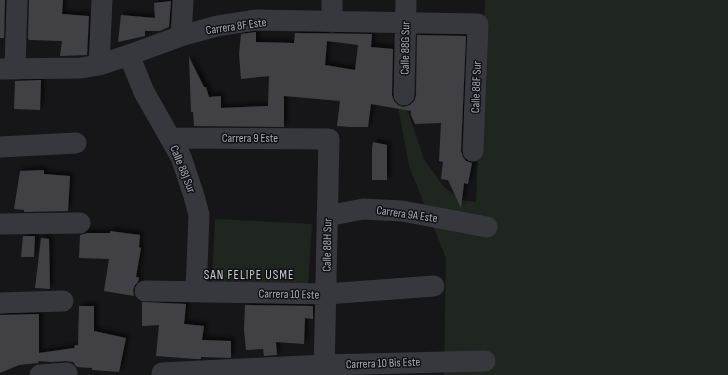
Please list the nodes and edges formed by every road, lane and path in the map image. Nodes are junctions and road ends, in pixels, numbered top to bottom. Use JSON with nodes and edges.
{"nodes":[{"id":1,"x":17,"y":0,"type":"edge"},
{"id":2,"x":102,"y":0,"type":"edge"},
{"id":3,"x":183,"y":0,"type":"edge"},
{"id":4,"x":332,"y":0,"type":"edge"},
{"id":5,"x":406,"y":0,"type":"edge"},
{"id":6,"x":332,"y":22,"type":"junction"},
{"id":7,"x":406,"y":23,"type":"junction"},
{"id":8,"x":478,"y":24,"type":"joint"},
{"id":9,"x":181,"y":36,"type":"junction"},
{"id":10,"x":129,"y":55,"type":"junction"},
{"id":11,"x":99,"y":65,"type":"junction"},
{"id":12,"x":8,"y":68,"type":"edge"},
{"id":13,"x":404,"y":95,"type":"dead end"},
{"id":14,"x":170,"y":138,"type":"junction"},
{"id":15,"x":329,"y":139,"type":"joint"},
{"id":16,"x":76,"y":143,"type":"dead end"},
{"id":17,"x":0,"y":147,"type":"edge"},
{"id":18,"x":473,"y":151,"type":"dead end"},
{"id":19,"x":327,"y":216,"type":"junction"},
{"id":20,"x":80,"y":222,"type":"dead end"},
{"id":21,"x":0,"y":224,"type":"edge"},
{"id":22,"x":487,"y":227,"type":"dead end"},
{"id":23,"x":434,"y":286,"type":"dead end"},
{"id":24,"x":145,"y":291,"type":"dead end"},
{"id":25,"x":196,"y":292,"type":"junction"},
{"id":26,"x":326,"y":294,"type":"junction"},
{"id":27,"x":63,"y":302,"type":"dead end"},
{"id":28,"x":0,"y":303,"type":"edge"},
{"id":29,"x":485,"y":360,"type":"dead end"},
{"id":30,"x":324,"y":370,"type":"edge"},
{"id":31,"x":67,"y":373,"type":"dead end"},
{"id":32,"x":162,"y":373,"type":"dead end"},
{"id":33,"x":40,"y":375,"type":"edge"}],
"edges":[{"from":1,"to":12,"type":"street"},
{"from":2,"to":11,"type":"street"},
{"from":3,"to":9,"type":"street"},
{"from":4,"to":6,"type":"street"},
{"from":5,"to":7,"type":"street","name":"Calle 88G Sur"},
{"from":6,"to":7,"type":"street","name":"Carrera 8F Este"},
{"from":6,"to":9,"type":"street","name":"Carrera 8F Este"},
{"from":7,"to":8,"type":"street","name":"Carrera 8F Este"},
{"from":7,"to":13,"type":"street","name":"Calle 88G Sur"},
{"from":8,"to":18,"type":"street","name":"Calle 88F Sur"},
{"from":9,"to":10,"type":"street","name":"Carrera 8F Este"},
{"from":10,"to":11,"type":"street","name":"Carrera 8F Este"},
{"from":10,"to":14,"type":"street","name":"Calle 88J Sur"},
{"from":11,"to":12,"type":"street","name":"Carrera 8F Este"},
{"from":14,"to":15,"type":"street","name":"Carrera 9 Este"},
{"from":14,"to":25,"type":"street","name":"Calle 88J Sur"},
{"from":15,"to":19,"type":"street","name":"Calle 88H Sur"},
{"from":16,"to":17,"type":"street"},
{"from":19,"to":22,"type":"street","name":"Carrera 9A Este"},
{"from":19,"to":26,"type":"street","name":"Calle 88H Sur"},
{"from":20,"to":21,"type":"street"},
{"from":23,"to":26,"type":"street","name":"Carrera 10 Este"},
{"from":24,"to":25,"type":"street","name":"Carrera 10 Este"},
{"from":25,"to":26,"type":"street","name":"Carrera 10 Este"},
{"from":26,"to":30,"type":"street","name":"Calle 88H Sur"},
{"from":27,"to":28,"type":"street"},
{"from":29,"to":30,"type":"street","name":"Carrera 10 Bis Este"},
{"from":30,"to":32,"type":"street","name":"Carrera 10 Bis Este"},
{"from":31,"to":33,"type":"street"}]}
